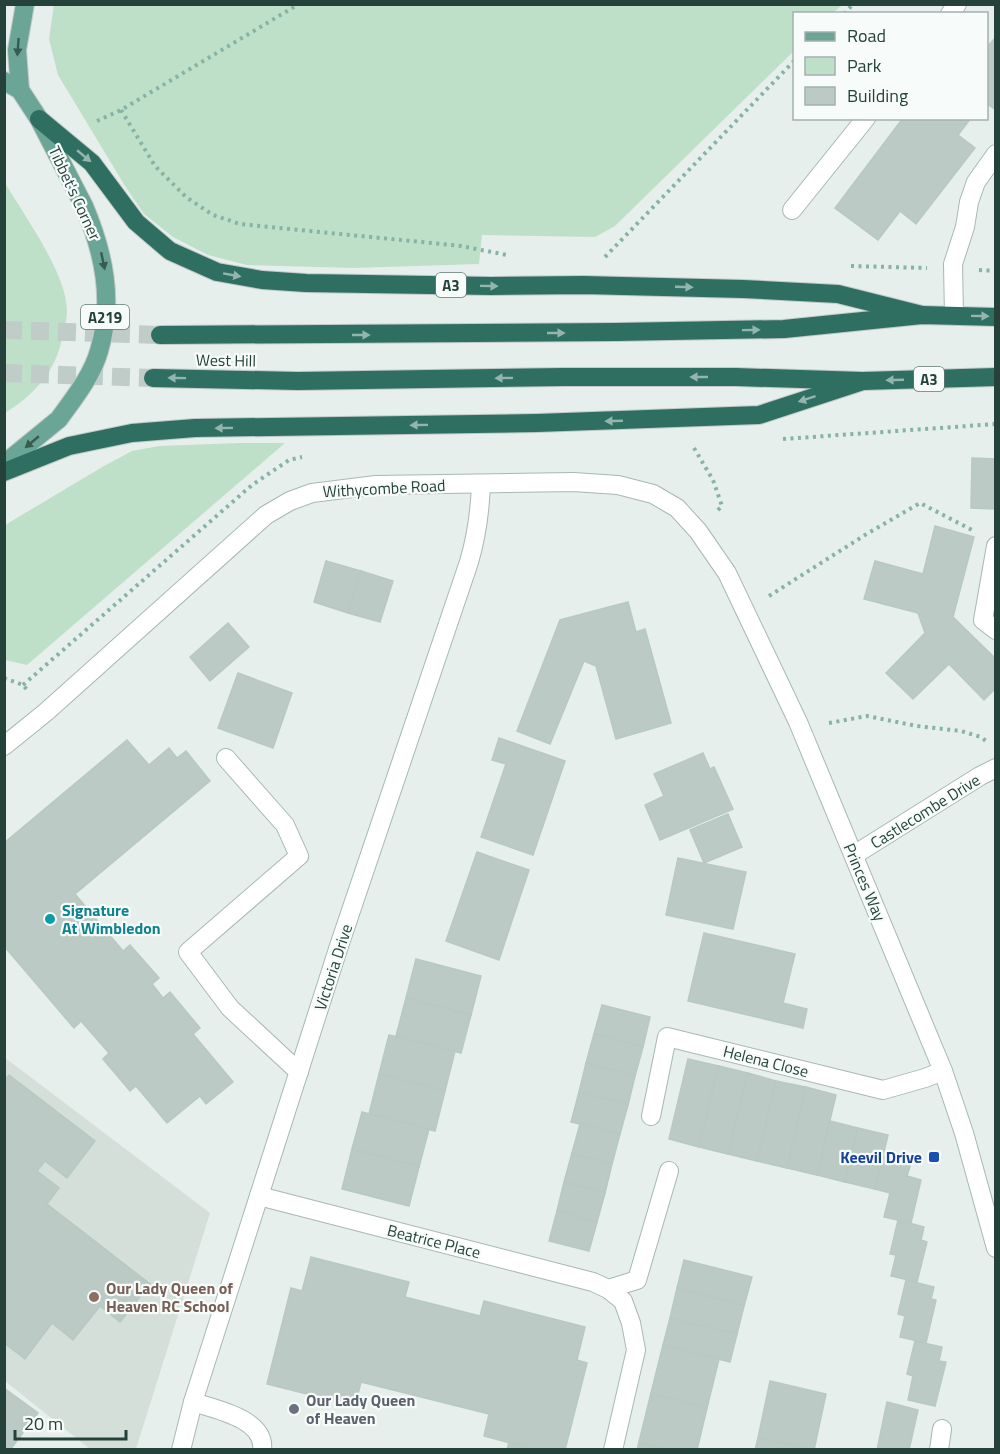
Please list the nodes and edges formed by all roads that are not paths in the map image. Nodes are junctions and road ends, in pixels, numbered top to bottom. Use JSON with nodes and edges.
{"nodes":[{"id":1,"x":25,"y":4,"type":"edge"},
{"id":2,"x":12,"y":86,"type":"edge"},
{"id":3,"x":39,"y":119,"type":"junction"},
{"id":4,"x":864,"y":120,"type":"edge"},
{"id":5,"x":996,"y":154,"type":"edge"},
{"id":6,"x":792,"y":210,"type":"dead end"},
{"id":7,"x":922,"y":315,"type":"junction"},
{"id":8,"x":954,"y":316,"type":"junction"},
{"id":9,"x":996,"y":317,"type":"edge"},
{"id":10,"x":160,"y":335,"type":"tunnel mouth"},
{"id":11,"x":996,"y":377,"type":"edge"},
{"id":12,"x":153,"y":378,"type":"tunnel mouth"},
{"id":13,"x":863,"y":381,"type":"junction"},
{"id":14,"x":4,"y":465,"type":"edge"},
{"id":15,"x":4,"y":472,"type":"edge"},
{"id":16,"x":481,"y":484,"type":"junction"},
{"id":17,"x":698,"y":531,"type":"joint"},
{"id":18,"x":995,"y":546,"type":"edge"},
{"id":19,"x":996,"y":630,"type":"edge"},
{"id":20,"x":4,"y":746,"type":"edge"},
{"id":21,"x":226,"y":758,"type":"dead end"},
{"id":22,"x":996,"y":768,"type":"edge"},
{"id":23,"x":854,"y":855,"type":"junction"},
{"id":24,"x":943,"y":1071,"type":"junction"},
{"id":25,"x":299,"y":1072,"type":"junction"},
{"id":26,"x":651,"y":1116,"type":"dead end"},
{"id":27,"x":669,"y":1171,"type":"dead end"},
{"id":28,"x":259,"y":1196,"type":"junction"},
{"id":29,"x":996,"y":1248,"type":"edge"},
{"id":30,"x":608,"y":1289,"type":"junction"},
{"id":31,"x":193,"y":1402,"type":"junction"},
{"id":32,"x":942,"y":1429,"type":"dead end"},
{"id":33,"x":180,"y":1449,"type":"edge"},
{"id":34,"x":262,"y":1449,"type":"edge"},
{"id":35,"x":613,"y":1449,"type":"edge"},
{"id":36,"x":939,"y":1449,"type":"edge"}],
"edges":[{"from":1,"to":2,"type":"main road","number":"A219","one_way":true},
{"from":2,"to":3,"type":"main road","name":"Tibbet's Corner","number":"A219"},
{"from":3,"to":7,"type":"highway","number":"A3","one_way":true},
{"from":3,"to":14,"type":"main road","name":"Tibbet's Corner","number":"A219","one_way":true,"bridge":true},
{"from":4,"to":6,"type":"street"},
{"from":5,"to":8,"type":"street"},
{"from":7,"to":8,"type":"highway","number":"A3"},
{"from":10,"to":7,"type":"highway","name":"West Hill","number":"A3","one_way":true},
{"from":8,"to":9,"type":"highway","number":"A3","one_way":true},
{"from":11,"to":13,"type":"highway","number":"A3","one_way":true},
{"from":13,"to":12,"type":"highway","name":"West Hill","number":"A3","one_way":true},
{"from":13,"to":15,"type":"highway","number":"A3","one_way":true},
{"from":16,"to":17,"type":"street","name":"Withycombe Road"},
{"from":16,"to":20,"type":"street","name":"Withycombe Road"},
{"from":16,"to":25,"type":"street","name":"Victoria Drive"},
{"from":17,"to":23,"type":"street","name":"Princes Way"},
{"from":18,"to":19,"type":"street"},
{"from":21,"to":25,"type":"street"},
{"from":22,"to":23,"type":"street","name":"Castlecombe Drive"},
{"from":23,"to":24,"type":"street","name":"Princes Way"},
{"from":24,"to":26,"type":"street","name":"Helena Close"},
{"from":24,"to":29,"type":"street","name":"Princes Way"},
{"from":25,"to":28,"type":"street","name":"Victoria Drive"},
{"from":27,"to":30,"type":"street"},
{"from":28,"to":30,"type":"street","name":"Beatrice Place"},
{"from":28,"to":31,"type":"street","name":"Victoria Drive"},
{"from":30,"to":35,"type":"street","name":"Beatrice Place"},
{"from":31,"to":33,"type":"street","name":"Victoria Drive"},
{"from":31,"to":34,"type":"street"},
{"from":32,"to":36,"type":"street"}]}
